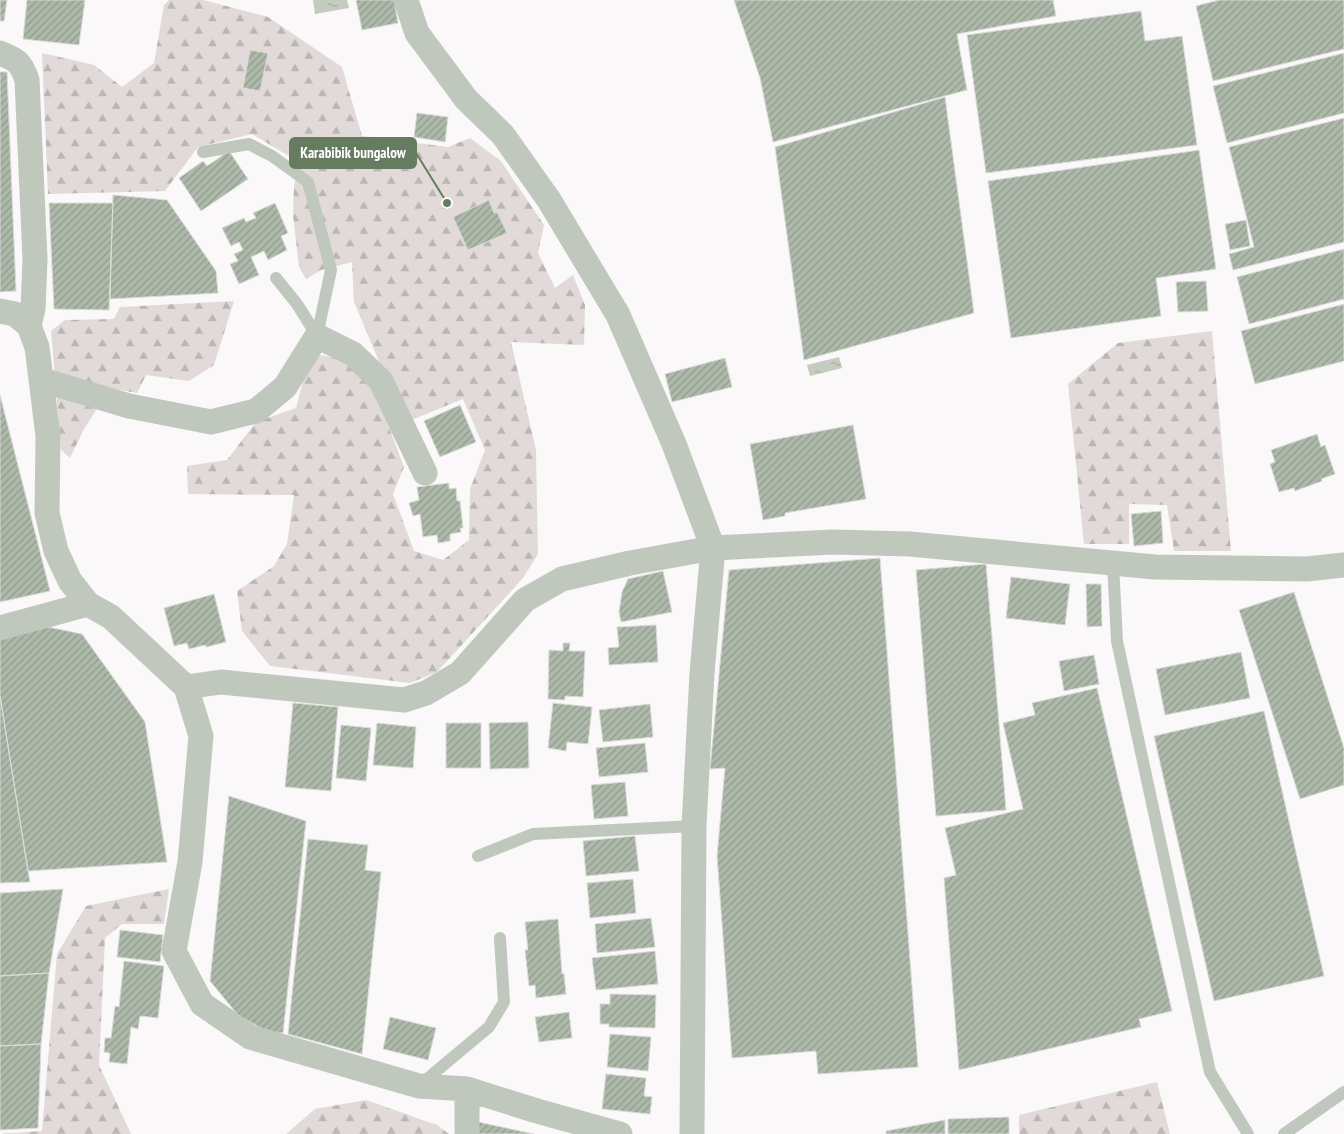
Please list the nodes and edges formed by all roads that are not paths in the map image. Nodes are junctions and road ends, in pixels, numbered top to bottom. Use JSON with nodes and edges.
{"nodes":[{"id":1,"x":406,"y":0,"type":"edge"},
{"id":2,"x":0,"y":53,"type":"edge"},
{"id":3,"x":202,"y":152,"type":"dead end"},
{"id":4,"x":276,"y":278,"type":"dead end"},
{"id":5,"x":0,"y":310,"type":"edge"},
{"id":6,"x":29,"y":326,"type":"junction"},
{"id":7,"x":317,"y":336,"type":"junction"},
{"id":8,"x":42,"y":380,"type":"junction"},
{"id":9,"x":425,"y":473,"type":"dead end"},
{"id":10,"x":713,"y":548,"type":"junction"},
{"id":11,"x":1114,"y":563,"type":"junction"},
{"id":12,"x":1344,"y":565,"type":"edge"},
{"id":13,"x":88,"y":604,"type":"junction"},
{"id":14,"x":0,"y":628,"type":"edge"},
{"id":15,"x":186,"y":687,"type":"junction"},
{"id":16,"x":694,"y":826,"type":"junction"},
{"id":17,"x":478,"y":856,"type":"dead end"},
{"id":18,"x":500,"y":938,"type":"dead end"},
{"id":19,"x":419,"y":1086,"type":"junction"},
{"id":20,"x":467,"y":1089,"type":"junction"},
{"id":21,"x":1344,"y":1092,"type":"edge"},
{"id":22,"x":467,"y":1134,"type":"edge"},
{"id":23,"x":620,"y":1134,"type":"edge"},
{"id":24,"x":692,"y":1134,"type":"edge"},
{"id":25,"x":1248,"y":1134,"type":"edge"},
{"id":26,"x":1284,"y":1134,"type":"edge"}],
"edges":[{"from":1,"to":10,"type":"street"},
{"from":2,"to":6,"type":"street"},
{"from":3,"to":7,"type":"lane"},
{"from":4,"to":7,"type":"lane"},
{"from":5,"to":6,"type":"street"},
{"from":6,"to":8,"type":"street"},
{"from":7,"to":8,"type":"street"},
{"from":7,"to":9,"type":"street"},
{"from":8,"to":13,"type":"street"},
{"from":10,"to":11,"type":"street"},
{"from":10,"to":15,"type":"street"},
{"from":10,"to":16,"type":"street"},
{"from":11,"to":12,"type":"street"},
{"from":11,"to":25,"type":"lane"},
{"from":13,"to":14,"type":"street"},
{"from":13,"to":15,"type":"street"},
{"from":15,"to":19,"type":"street"},
{"from":16,"to":17,"type":"lane"},
{"from":16,"to":24,"type":"street"},
{"from":18,"to":19,"type":"lane"},
{"from":19,"to":20,"type":"street"},
{"from":20,"to":22,"type":"street"},
{"from":20,"to":23,"type":"street"},
{"from":21,"to":26,"type":"lane"}]}
